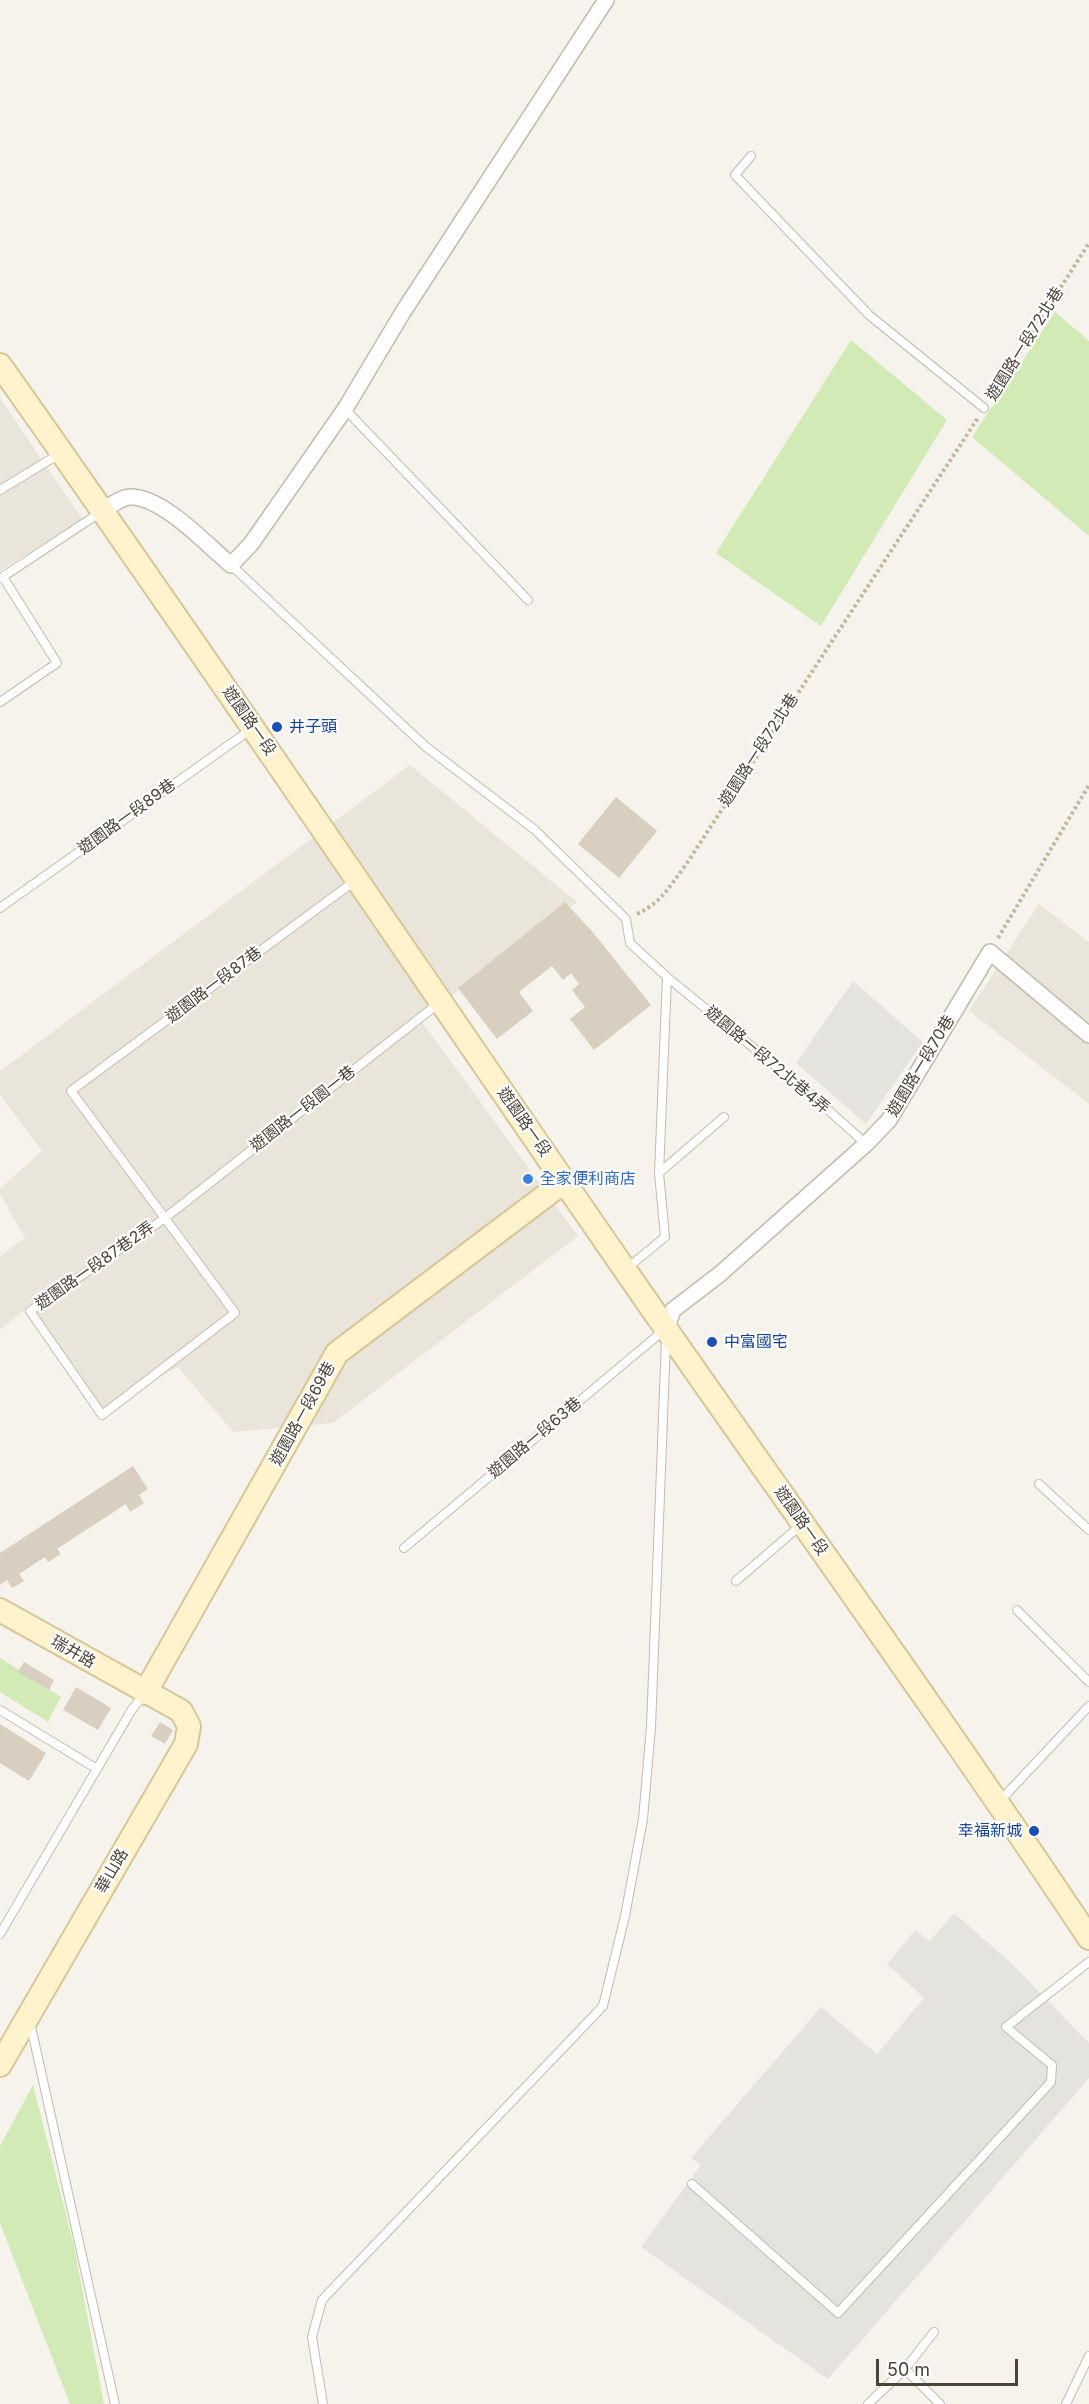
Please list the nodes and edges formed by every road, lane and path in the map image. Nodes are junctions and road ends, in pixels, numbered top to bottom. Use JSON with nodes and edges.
{"nodes":[{"id":1,"x":606,"y":0,"type":"edge"},
{"id":2,"x":751,"y":156,"type":"dead end"},
{"id":3,"x":1089,"y":243,"type":"edge"},
{"id":4,"x":0,"y":365,"type":"edge"},
{"id":5,"x":984,"y":408,"type":"junction"},
{"id":6,"x":345,"y":409,"type":"junction"},
{"id":7,"x":62,"y":452,"type":"junction"},
{"id":8,"x":0,"y":490,"type":"edge"},
{"id":9,"x":102,"y":511,"type":"junction"},
{"id":10,"x":231,"y":565,"type":"junction"},
{"id":11,"x":2,"y":578,"type":"edge"},
{"id":12,"x":528,"y":600,"type":"dead end"},
{"id":13,"x":0,"y":702,"type":"edge"},
{"id":14,"x":254,"y":727,"type":"junction"},
{"id":15,"x":1089,"y":786,"type":"edge"},
{"id":16,"x":357,"y":879,"type":"junction"},
{"id":17,"x":0,"y":908,"type":"edge"},
{"id":18,"x":626,"y":919,"type":"junction"},
{"id":19,"x":990,"y":952,"type":"junction"},
{"id":20,"x":667,"y":977,"type":"junction"},
{"id":21,"x":441,"y":1001,"type":"junction"},
{"id":22,"x":1089,"y":1035,"type":"edge"},
{"id":23,"x":724,"y":1117,"type":"dead end"},
{"id":24,"x":866,"y":1144,"type":"junction"},
{"id":25,"x":659,"y":1173,"type":"junction"},
{"id":26,"x":565,"y":1181,"type":"junction"},
{"id":27,"x":165,"y":1218,"type":"junction"},
{"id":28,"x":625,"y":1270,"type":"junction"},
{"id":29,"x":667,"y":1328,"type":"junction"},
{"id":30,"x":1039,"y":1484,"type":"dead end"},
{"id":31,"x":802,"y":1524,"type":"junction"},
{"id":32,"x":1089,"y":1530,"type":"edge"},
{"id":33,"x":404,"y":1548,"type":"dead end"},
{"id":34,"x":736,"y":1581,"type":"dead end"},
{"id":35,"x":0,"y":1610,"type":"edge"},
{"id":36,"x":1017,"y":1610,"type":"dead end"},
{"id":37,"x":1089,"y":1682,"type":"edge"},
{"id":38,"x":145,"y":1693,"type":"junction"},
{"id":39,"x":1089,"y":1706,"type":"edge"},
{"id":40,"x":0,"y":1710,"type":"edge"},
{"id":41,"x":97,"y":1769,"type":"junction"},
{"id":42,"x":999,"y":1803,"type":"junction"},
{"id":43,"x":0,"y":1934,"type":"edge"},
{"id":44,"x":1089,"y":1938,"type":"edge"},
{"id":45,"x":1089,"y":1962,"type":"edge"},
{"id":46,"x":28,"y":2015,"type":"junction"},
{"id":47,"x":0,"y":2065,"type":"edge"},
{"id":48,"x":693,"y":2184,"type":"dead end"},
{"id":49,"x":934,"y":2332,"type":"dead end"},
{"id":50,"x":1089,"y":2356,"type":"edge"},
{"id":51,"x":905,"y":2369,"type":"junction"},
{"id":52,"x":1086,"y":2370,"type":"edge"},
{"id":53,"x":115,"y":2404,"type":"edge"},
{"id":54,"x":323,"y":2404,"type":"edge"},
{"id":55,"x":868,"y":2404,"type":"edge"},
{"id":56,"x":940,"y":2404,"type":"edge"},
{"id":57,"x":1066,"y":2404,"type":"edge"}],
"edges":[{"from":1,"to":6,"type":"street"},
{"from":2,"to":5,"type":"lane"},
{"from":3,"to":5,"type":"path","name":"遊園路一段72北巷"},
{"from":4,"to":7,"type":"street","name":"遊園路一段"},
{"from":5,"to":18,"type":"path","name":"遊園路一段72北巷"},
{"from":6,"to":10,"type":"street"},
{"from":6,"to":12,"type":"lane"},
{"from":7,"to":8,"type":"lane"},
{"from":7,"to":9,"type":"street","name":"遊園路一段"},
{"from":9,"to":10,"type":"street"},
{"from":9,"to":11,"type":"lane"},
{"from":9,"to":14,"type":"street","name":"遊園路一段"},
{"from":10,"to":18,"type":"lane"},
{"from":11,"to":13,"type":"lane"},
{"from":14,"to":16,"type":"street","name":"遊園路一段"},
{"from":14,"to":17,"type":"lane","name":"遊園路一段89巷"},
{"from":15,"to":19,"type":"path"},
{"from":16,"to":21,"type":"street","name":"遊園路一段"},
{"from":16,"to":27,"type":"lane","name":"遊園路一段87巷"},
{"from":18,"to":20,"type":"lane"},
{"from":19,"to":22,"type":"street"},
{"from":19,"to":24,"type":"street","name":"遊園路一段70巷"},
{"from":20,"to":24,"type":"lane","name":"遊園路一段72北巷4弄"},
{"from":20,"to":25,"type":"lane"},
{"from":21,"to":26,"type":"street","name":"遊園路一段"},
{"from":21,"to":27,"type":"lane","name":"遊園路一段園一巷"},
{"from":23,"to":25,"type":"lane"},
{"from":24,"to":29,"type":"street","name":"遊園路一段70巷"},
{"from":25,"to":28,"type":"lane"},
{"from":26,"to":28,"type":"street","name":"遊園路一段"},
{"from":26,"to":38,"type":"street","name":"遊園路一段69巷"},
{"from":27,"to":27,"type":"lane","name":"遊園路一段87巷2弄"},
{"from":28,"to":29,"type":"street","name":"遊園路一段"},
{"from":29,"to":31,"type":"street","name":"遊園路一段"},
{"from":29,"to":33,"type":"lane","name":"遊園路一段63巷"},
{"from":29,"to":54,"type":"lane"},
{"from":30,"to":32,"type":"lane"},
{"from":31,"to":34,"type":"lane"},
{"from":31,"to":42,"type":"street","name":"遊園路一段"},
{"from":35,"to":38,"type":"street","name":"瑞井路"},
{"from":36,"to":37,"type":"lane"},
{"from":38,"to":41,"type":"lane"},
{"from":38,"to":46,"type":"street","name":"華山路"},
{"from":39,"to":42,"type":"lane"},
{"from":40,"to":41,"type":"lane"},
{"from":41,"to":43,"type":"lane"},
{"from":42,"to":44,"type":"street","name":"遊園路一段"},
{"from":45,"to":48,"type":"lane"},
{"from":46,"to":47,"type":"street","name":"華山路"},
{"from":46,"to":53,"type":"lane"},
{"from":49,"to":51,"type":"lane"},
{"from":50,"to":52,"type":"lane"},
{"from":51,"to":55,"type":"lane"},
{"from":51,"to":56,"type":"lane"},
{"from":52,"to":57,"type":"lane"}]}
